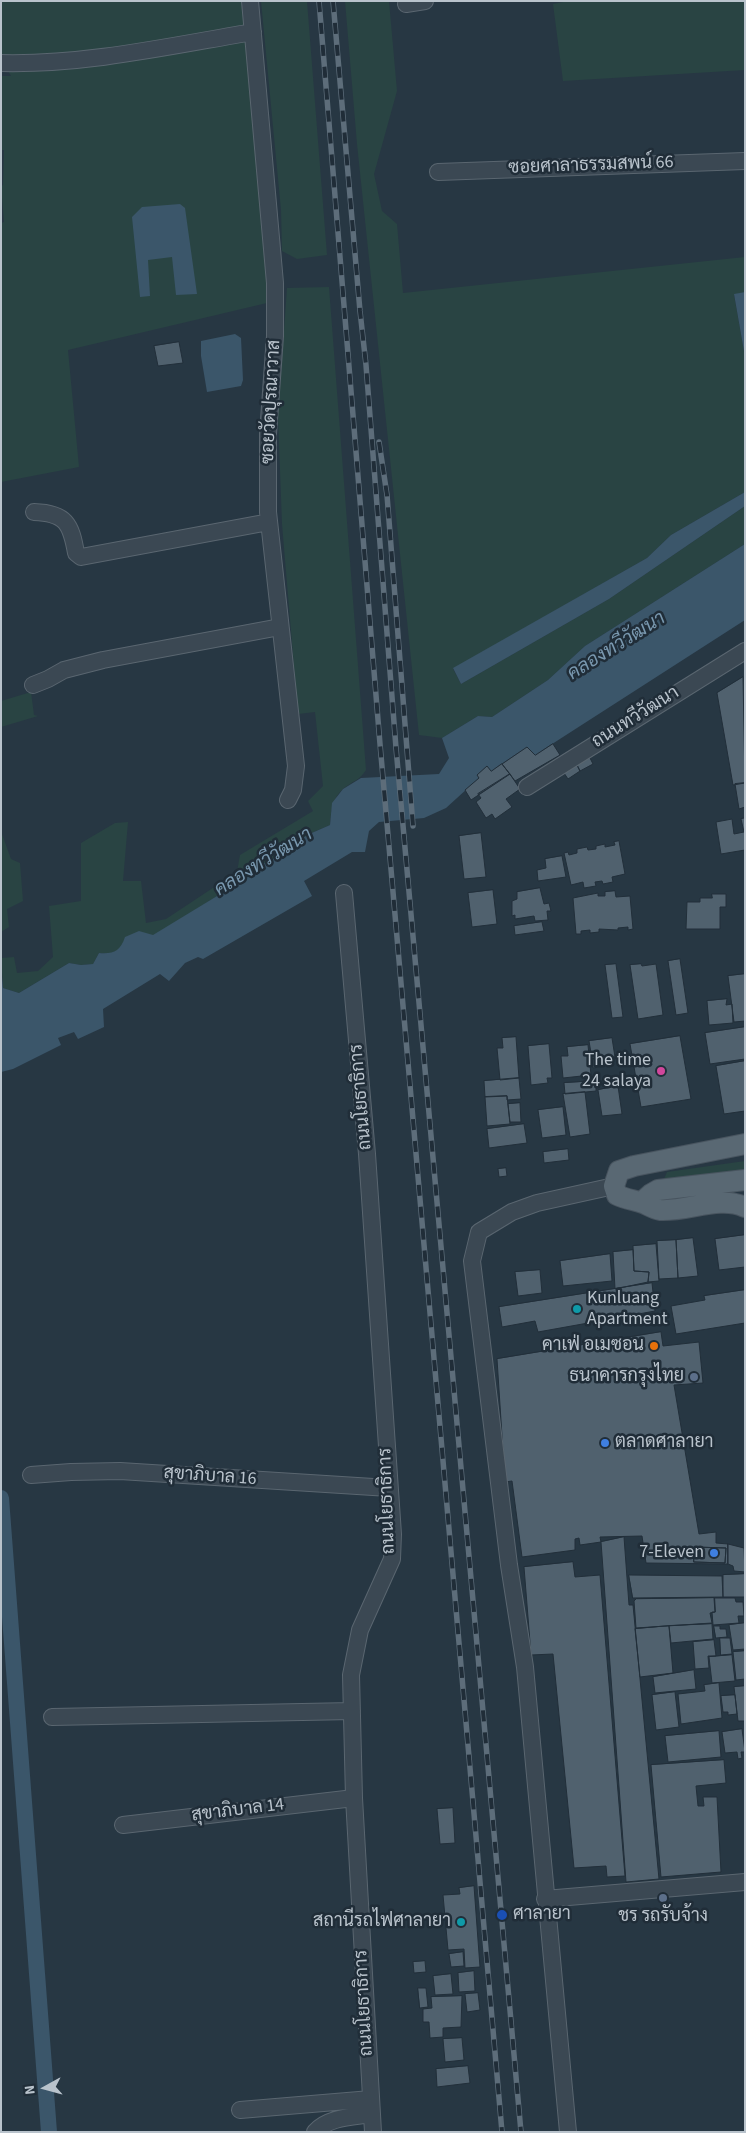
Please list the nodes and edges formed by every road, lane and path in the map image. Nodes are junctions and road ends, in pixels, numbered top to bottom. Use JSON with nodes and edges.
{"nodes":[{"id":1,"x":250,"y":1,"type":"edge"},
{"id":2,"x":425,"y":1,"type":"edge"},
{"id":3,"x":406,"y":4,"type":"dead end"},
{"id":4,"x":253,"y":32,"type":"junction"},
{"id":5,"x":1,"y":63,"type":"edge"},
{"id":6,"x":745,"y":161,"type":"edge"},
{"id":7,"x":438,"y":172,"type":"dead end"},
{"id":8,"x":34,"y":512,"type":"dead end"},
{"id":9,"x":269,"y":522,"type":"junction"},
{"id":10,"x":280,"y":627,"type":"junction"},
{"id":11,"x":745,"y":651,"type":"edge"},
{"id":12,"x":33,"y":685,"type":"dead end"},
{"id":13,"x":527,"y":787,"type":"dead end"},
{"id":14,"x":288,"y":800,"type":"dead end"},
{"id":15,"x":344,"y":893,"type":"dead end"},
{"id":16,"x":745,"y":1144,"type":"edge"},
{"id":17,"x":745,"y":1180,"type":"edge"},
{"id":18,"x":614,"y":1186,"type":"junction"},
{"id":19,"x":642,"y":1202,"type":"junction"},
{"id":20,"x":745,"y":1207,"type":"edge"},
{"id":21,"x":31,"y":1475,"type":"dead end"},
{"id":22,"x":389,"y":1488,"type":"junction"},
{"id":23,"x":352,"y":1711,"type":"junction"},
{"id":24,"x":52,"y":1717,"type":"dead end"},
{"id":25,"x":354,"y":1798,"type":"junction"},
{"id":26,"x":122,"y":1825,"type":"dead end"},
{"id":27,"x":745,"y":1882,"type":"edge"},
{"id":28,"x":545,"y":1899,"type":"junction"},
{"id":29,"x":371,"y":2107,"type":"junction"},
{"id":30,"x":240,"y":2110,"type":"dead end"},
{"id":31,"x":315,"y":2132,"type":"edge"},
{"id":32,"x":373,"y":2132,"type":"edge"},
{"id":33,"x":568,"y":2132,"type":"edge"}],
"edges":[{"from":1,"to":4,"type":"street","name":"ซอยวัดปุรณาวาส"},
{"from":2,"to":3,"type":"street"},
{"from":4,"to":5,"type":"street"},
{"from":4,"to":9,"type":"street","name":"ซอยวัดปุรณาวาส"},
{"from":6,"to":7,"type":"street","name":"ซอยศาลาธรรมสพน์ 66"},
{"from":8,"to":9,"type":"street"},
{"from":9,"to":10,"type":"street","name":"ซอยวัดปุรณาวาส"},
{"from":10,"to":12,"type":"street"},
{"from":10,"to":14,"type":"street","name":"ซอยวัดปุรณาวาส"},
{"from":11,"to":13,"type":"street","name":"ถนนทวีวัฒนา"},
{"from":15,"to":22,"type":"street","name":"ถนนโยธาธิการ"},
{"from":16,"to":18,"type":"main road"},
{"from":17,"to":19,"type":"main road"},
{"from":18,"to":19,"type":"main road"},
{"from":18,"to":28,"type":"street"},
{"from":19,"to":20,"type":"main road"},
{"from":21,"to":22,"type":"street","name":"สุขาภิบาล 16"},
{"from":22,"to":23,"type":"street","name":"ถนนโยธาธิการ"},
{"from":23,"to":24,"type":"street"},
{"from":23,"to":25,"type":"street","name":"ถนนโยธาธิการ"},
{"from":25,"to":26,"type":"street","name":"สุขาภิบาล 14"},
{"from":25,"to":29,"type":"street","name":"ถนนโยธาธิการ"},
{"from":27,"to":28,"type":"street"},
{"from":28,"to":33,"type":"street"},
{"from":29,"to":30,"type":"street"},
{"from":29,"to":31,"type":"street"},
{"from":29,"to":32,"type":"street","name":"ถนนโยธาธิการ"}]}
